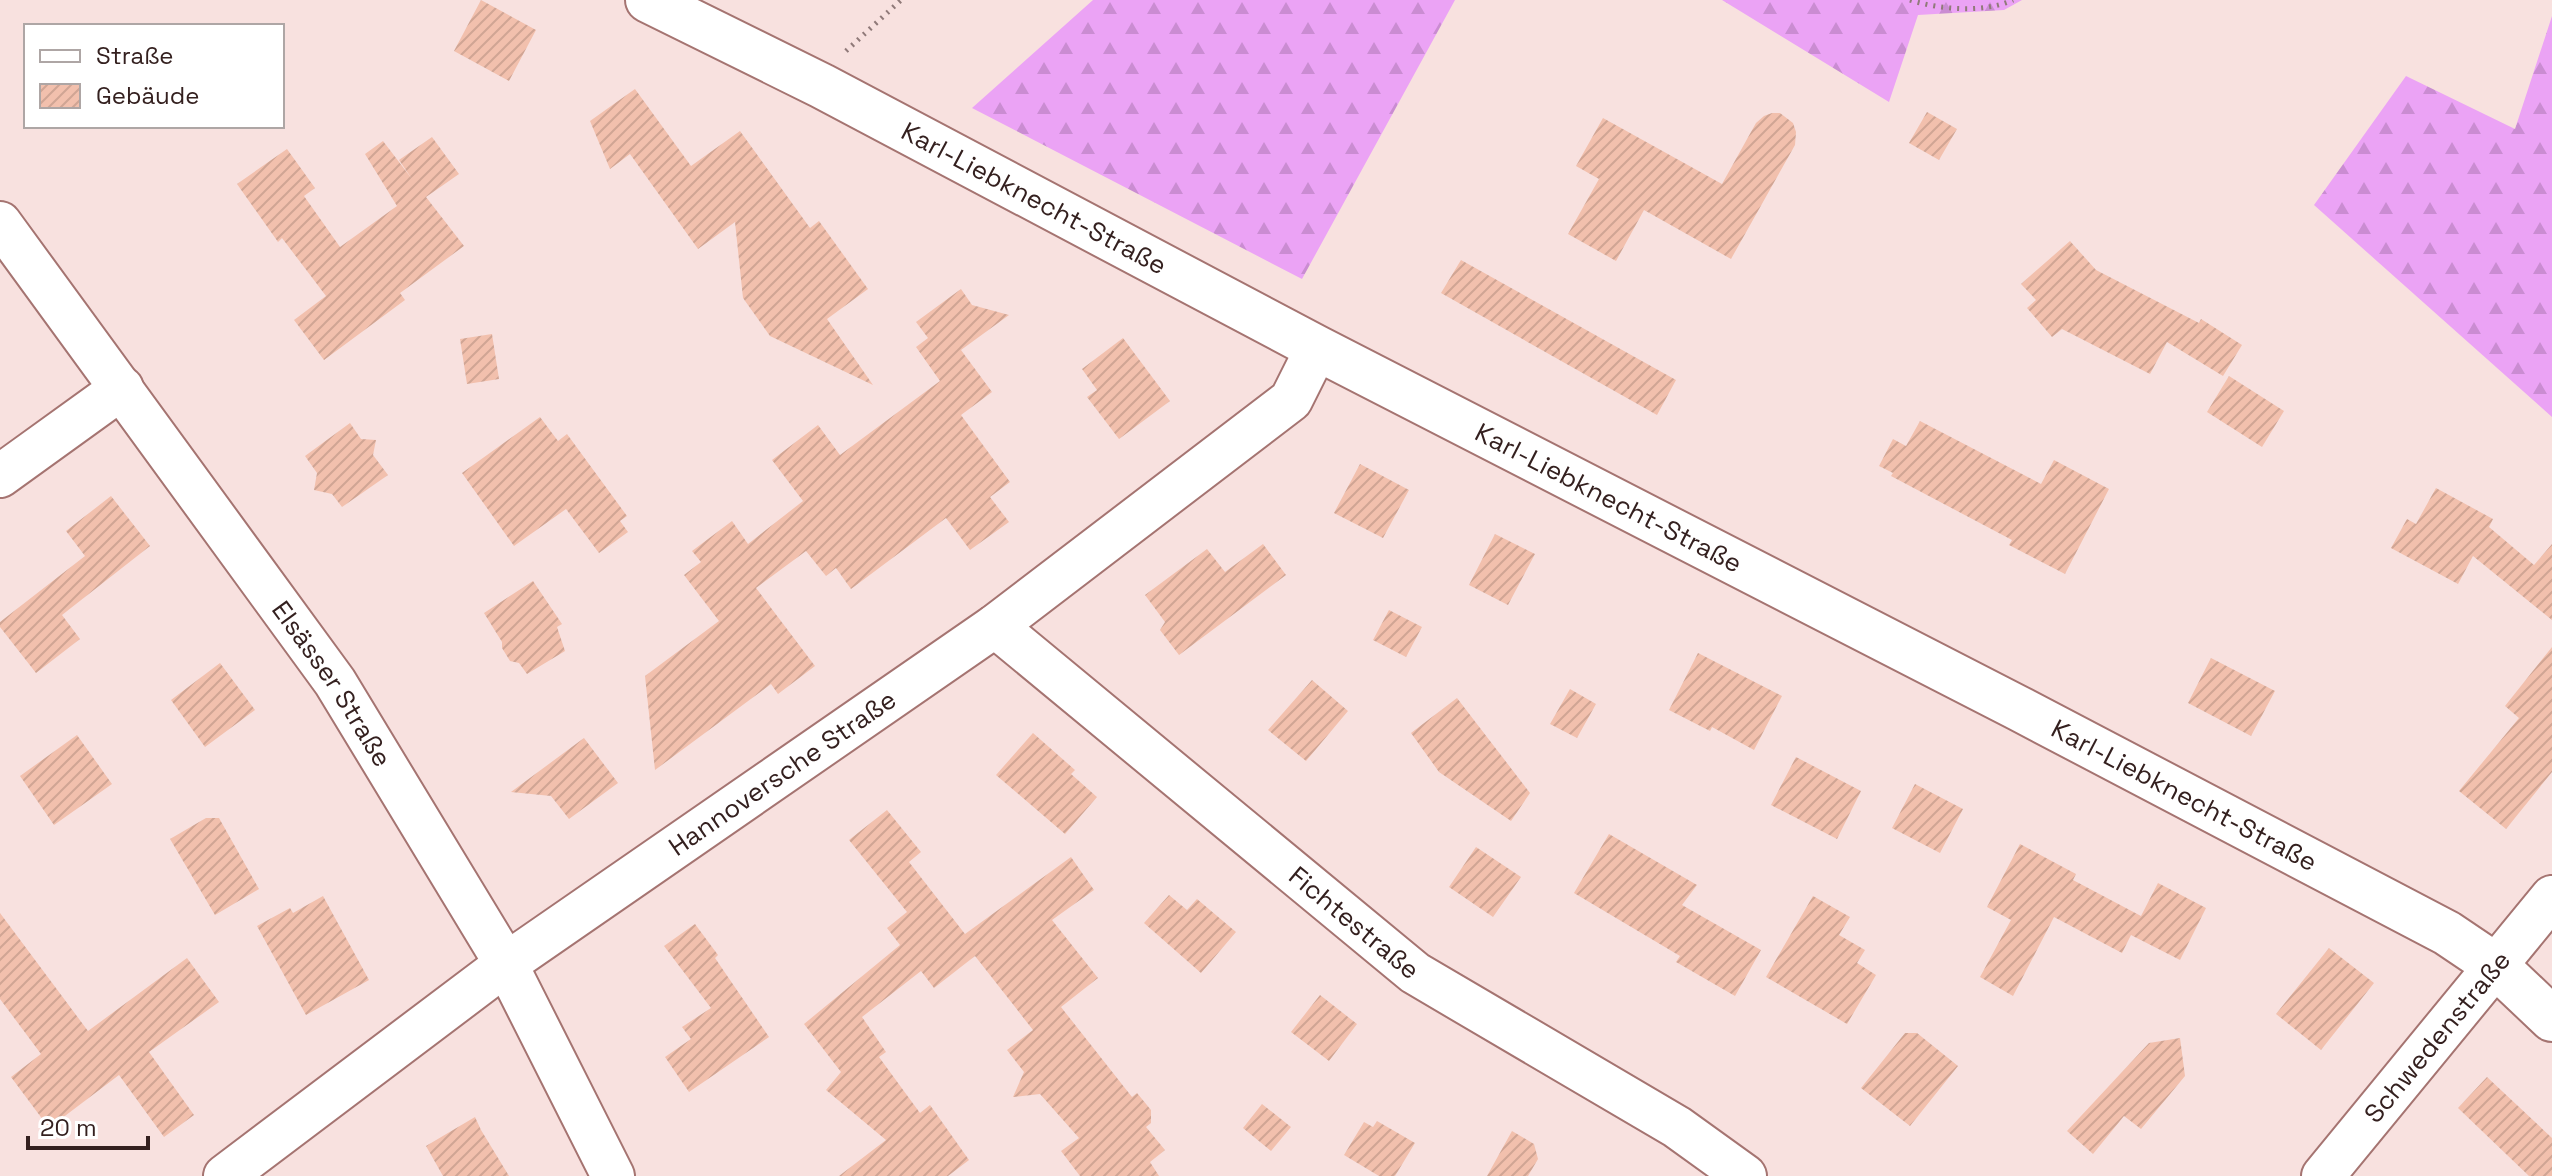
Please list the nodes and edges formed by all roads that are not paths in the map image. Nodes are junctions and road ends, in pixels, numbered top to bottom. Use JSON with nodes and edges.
{"nodes":[{"id":1,"x":648,"y":0,"type":"edge"},
{"id":2,"x":0,"y":223,"type":"edge"},
{"id":3,"x":1317,"y":348,"type":"junction"},
{"id":4,"x":122,"y":388,"type":"junction"},
{"id":5,"x":0,"y":476,"type":"edge"},
{"id":6,"x":995,"y":626,"type":"junction"},
{"id":7,"x":2552,"y":897,"type":"edge"},
{"id":8,"x":506,"y":964,"type":"junction"},
{"id":9,"x":2496,"y":966,"type":"junction"},
{"id":10,"x":2552,"y":1019,"type":"edge"},
{"id":11,"x":225,"y":1176,"type":"edge"},
{"id":12,"x":613,"y":1176,"type":"edge"},
{"id":13,"x":1745,"y":1176,"type":"edge"},
{"id":14,"x":2323,"y":1176,"type":"edge"}],
"edges":[{"from":1,"to":3,"type":"street","name":"Karl-Liebknecht-Straße"},
{"from":2,"to":4,"type":"street","name":"Elsässer Straße"},
{"from":3,"to":6,"type":"street","name":"Hannoversche Straße"},
{"from":3,"to":9,"type":"street","name":"Karl-Liebknecht-Straße"},
{"from":4,"to":5,"type":"street"},
{"from":4,"to":8,"type":"street","name":"Elsässer Straße"},
{"from":6,"to":8,"type":"street","name":"Hannoversche Straße"},
{"from":6,"to":13,"type":"street","name":"Fichtestraße"},
{"from":7,"to":9,"type":"street","name":"Schwedenstraße"},
{"from":8,"to":11,"type":"street","name":"Hannoversche Straße"},
{"from":8,"to":12,"type":"street","name":"Elsässer Straße"},
{"from":9,"to":10,"type":"street","name":"Karl-Liebknecht-Straße"},
{"from":9,"to":14,"type":"street","name":"Schwedenstraße"}]}
